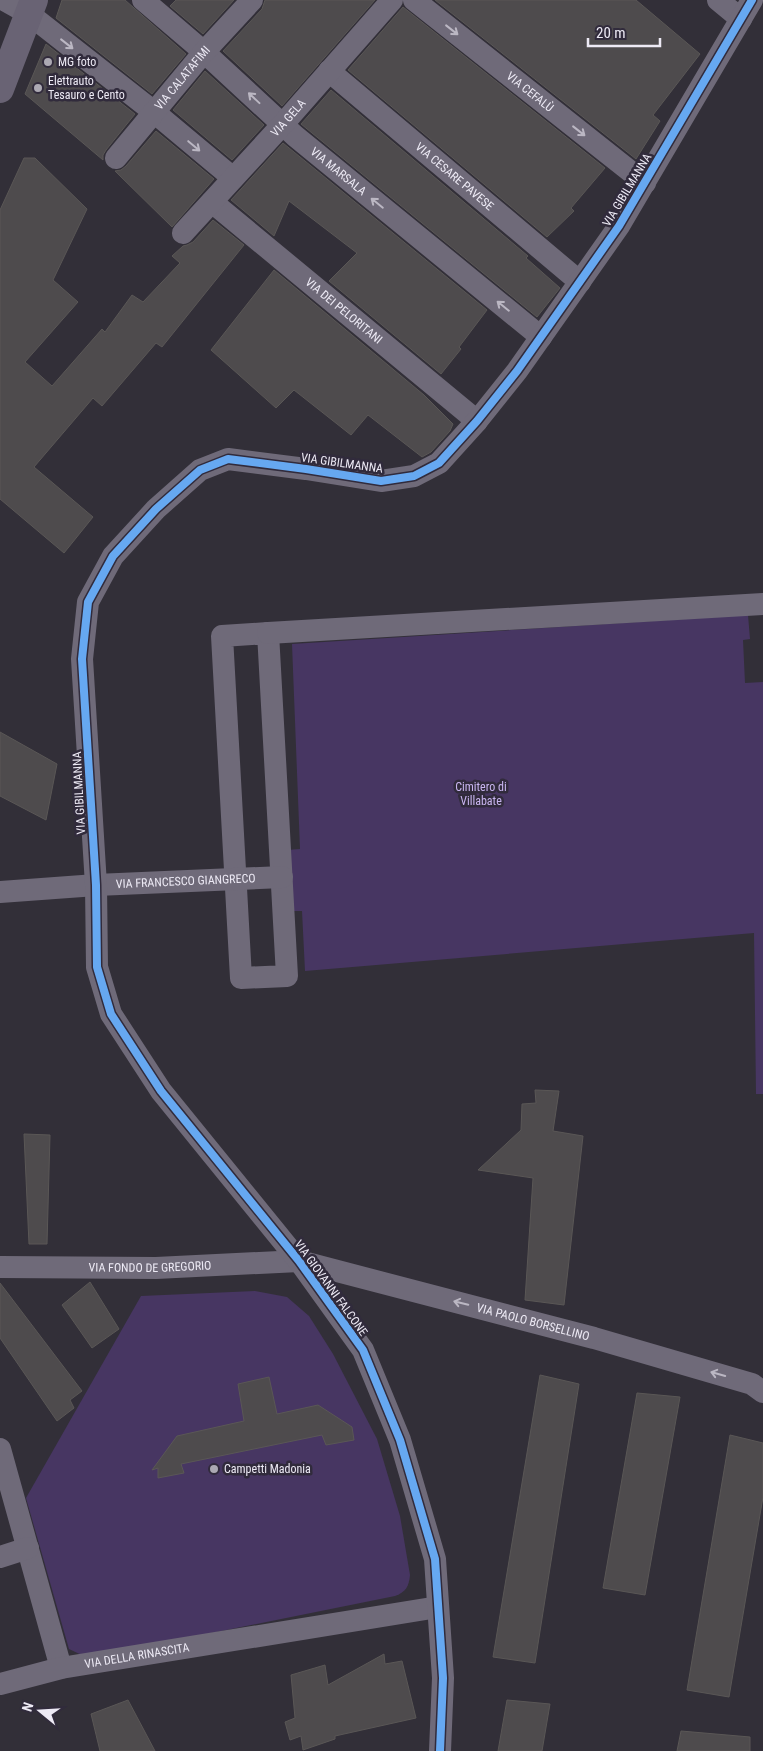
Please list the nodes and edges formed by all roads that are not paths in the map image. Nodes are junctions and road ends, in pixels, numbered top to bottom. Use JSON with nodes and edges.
{"nodes":[{"id":1,"x":4,"y":0,"type":"edge"},
{"id":2,"x":143,"y":0,"type":"edge"},
{"id":3,"x":252,"y":0,"type":"edge"},
{"id":4,"x":392,"y":0,"type":"edge"},
{"id":5,"x":414,"y":0,"type":"edge"},
{"id":6,"x":718,"y":0,"type":"edge"},
{"id":7,"x":752,"y":0,"type":"edge"},
{"id":8,"x":31,"y":7,"type":"edge"},
{"id":9,"x":741,"y":19,"type":"junction"},
{"id":10,"x":204,"y":52,"type":"junction"},
{"id":11,"x":329,"y":71,"type":"junction"},
{"id":12,"x":0,"y":89,"type":"edge"},
{"id":13,"x":154,"y":112,"type":"junction"},
{"id":14,"x":283,"y":124,"type":"junction"},
{"id":15,"x":116,"y":158,"type":"dead end"},
{"id":16,"x":233,"y":178,"type":"junction"},
{"id":17,"x":645,"y":183,"type":"junction"},
{"id":18,"x":212,"y":202,"type":"junction"},
{"id":19,"x":183,"y":233,"type":"dead end"},
{"id":20,"x":580,"y":282,"type":"junction"},
{"id":21,"x":541,"y":337,"type":"junction"},
{"id":22,"x":477,"y":421,"type":"junction"},
{"id":23,"x":763,"y":604,"type":"edge"},
{"id":24,"x":268,"y":633,"type":"junction"},
{"id":25,"x":282,"y":878,"type":"junction"},
{"id":26,"x":235,"y":879,"type":"junction"},
{"id":27,"x":96,"y":886,"type":"junction"},
{"id":28,"x":0,"y":892,"type":"edge"},
{"id":29,"x":300,"y":1261,"type":"junction"},
{"id":30,"x":0,"y":1267,"type":"edge"},
{"id":31,"x":763,"y":1392,"type":"edge"},
{"id":32,"x":0,"y":1449,"type":"edge"},
{"id":33,"x":28,"y":1548,"type":"junction"},
{"id":34,"x":0,"y":1557,"type":"edge"},
{"id":35,"x":438,"y":1607,"type":"junction"},
{"id":36,"x":61,"y":1668,"type":"junction"},
{"id":37,"x":0,"y":1684,"type":"edge"},
{"id":38,"x":440,"y":1751,"type":"edge"}],
"edges":[{"from":1,"to":8,"type":"street"},
{"from":2,"to":10,"type":"street","name":"VIA MARSALA"},
{"from":3,"to":10,"type":"street","name":"VIA CALATAFIMI"},
{"from":4,"to":11,"type":"street","name":"VIA GELA"},
{"from":5,"to":17,"type":"street","name":"VIA CEFALÙ","one_way":true},
{"from":6,"to":9,"type":"street"},
{"from":7,"to":9,"type":"street","name":"VIA GIBILMANNA"},
{"from":8,"to":12,"type":"main road"},
{"from":8,"to":13,"type":"street","one_way":true},
{"from":9,"to":17,"type":"street","name":"VIA GIBILMANNA"},
{"from":10,"to":13,"type":"street","name":"VIA CALATAFIMI"},
{"from":14,"to":10,"type":"street","name":"VIA MARSALA","one_way":true},
{"from":11,"to":14,"type":"street","name":"VIA GELA"},
{"from":11,"to":20,"type":"street","name":"VIA CESARE PAVESE"},
{"from":13,"to":15,"type":"street","name":"VIA CALATAFIMI"},
{"from":13,"to":16,"type":"street","one_way":true},
{"from":14,"to":16,"type":"street","name":"VIA GELA"},
{"from":21,"to":14,"type":"street","name":"VIA MARSALA","one_way":true},
{"from":16,"to":18,"type":"street","name":"VIA GELA"},
{"from":17,"to":20,"type":"street","name":"VIA GIBILMANNA"},
{"from":18,"to":19,"type":"street","name":"VIA GELA"},
{"from":18,"to":22,"type":"street","name":"VIA DEI PELORITANI"},
{"from":20,"to":21,"type":"street","name":"VIA GIBILMANNA"},
{"from":21,"to":22,"type":"street","name":"VIA GIBILMANNA"},
{"from":22,"to":27,"type":"street","name":"VIA GIBILMANNA"},
{"from":23,"to":24,"type":"street"},
{"from":24,"to":25,"type":"street"},
{"from":24,"to":26,"type":"street"},
{"from":25,"to":26,"type":"street","name":"VIA FRANCESCO GIANGRECO"},
{"from":25,"to":26,"type":"street"},
{"from":26,"to":27,"type":"street","name":"VIA FRANCESCO GIANGRECO"},
{"from":27,"to":28,"type":"street","name":"VIA FRANCESCO GIANGRECO"},
{"from":27,"to":29,"type":"street","name":"VIA GIOVANNI FALCONE"},
{"from":29,"to":30,"type":"street","name":"VIA FONDO DE GREGORIO"},
{"from":31,"to":29,"type":"street","name":"VIA PAOLO BORSELLINO","one_way":true},
{"from":29,"to":35,"type":"street","name":"VIA GIOVANNI FALCONE"},
{"from":32,"to":33,"type":"street"},
{"from":33,"to":34,"type":"street"},
{"from":33,"to":36,"type":"street"},
{"from":35,"to":36,"type":"street","name":"VIA DELLA RINASCITA"},
{"from":35,"to":38,"type":"street","name":"VIA GIOVANNI FALCONE"},
{"from":36,"to":37,"type":"street","name":"VIA DELLA RINASCITA"}]}
